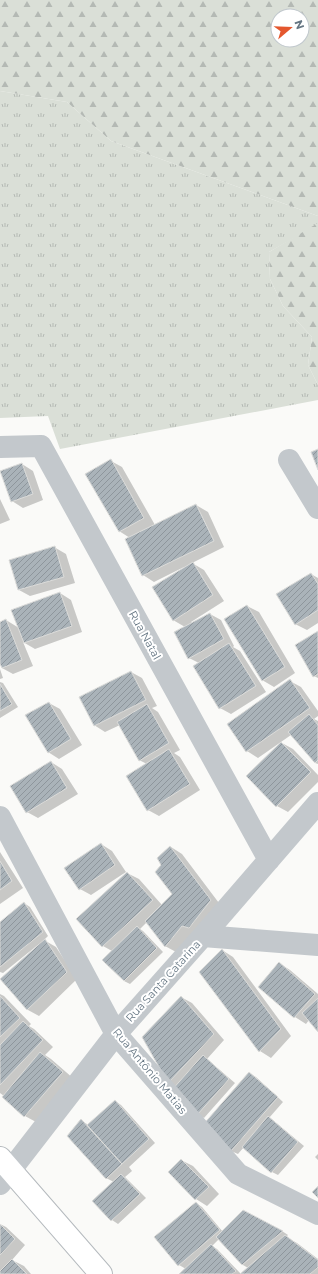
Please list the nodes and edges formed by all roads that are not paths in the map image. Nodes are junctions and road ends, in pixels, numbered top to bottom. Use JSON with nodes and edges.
{"nodes":[{"id":1,"x":0,"y":447,"type":"edge"},
{"id":2,"x":289,"y":460,"type":"dead end"},
{"id":3,"x":318,"y":508,"type":"edge"},
{"id":4,"x":318,"y":803,"type":"edge"},
{"id":5,"x":0,"y":817,"type":"edge"},
{"id":6,"x":269,"y":860,"type":"junction"},
{"id":7,"x":203,"y":936,"type":"junction"},
{"id":8,"x":318,"y":944,"type":"edge"},
{"id":9,"x":116,"y":1034,"type":"junction"},
{"id":10,"x":4,"y":1171,"type":"edge"},
{"id":11,"x":318,"y":1214,"type":"edge"},
{"id":12,"x":101,"y":1274,"type":"edge"}],
"edges":[{"from":1,"to":6,"type":"street","name":"Rua Natal"},
{"from":2,"to":3,"type":"street"},
{"from":4,"to":6,"type":"street","name":"Rua Santa Catarina"},
{"from":5,"to":9,"type":"street","name":"Rua Antônio Matias"},
{"from":6,"to":7,"type":"street","name":"Rua Santa Catarina"},
{"from":7,"to":8,"type":"street"},
{"from":7,"to":9,"type":"street","name":"Rua Santa Catarina"},
{"from":9,"to":10,"type":"street","name":"Rua Santa Catarina"},
{"from":9,"to":11,"type":"street","name":"Rua Antônio Matias"},
{"from":10,"to":12,"type":"main road"}]}
